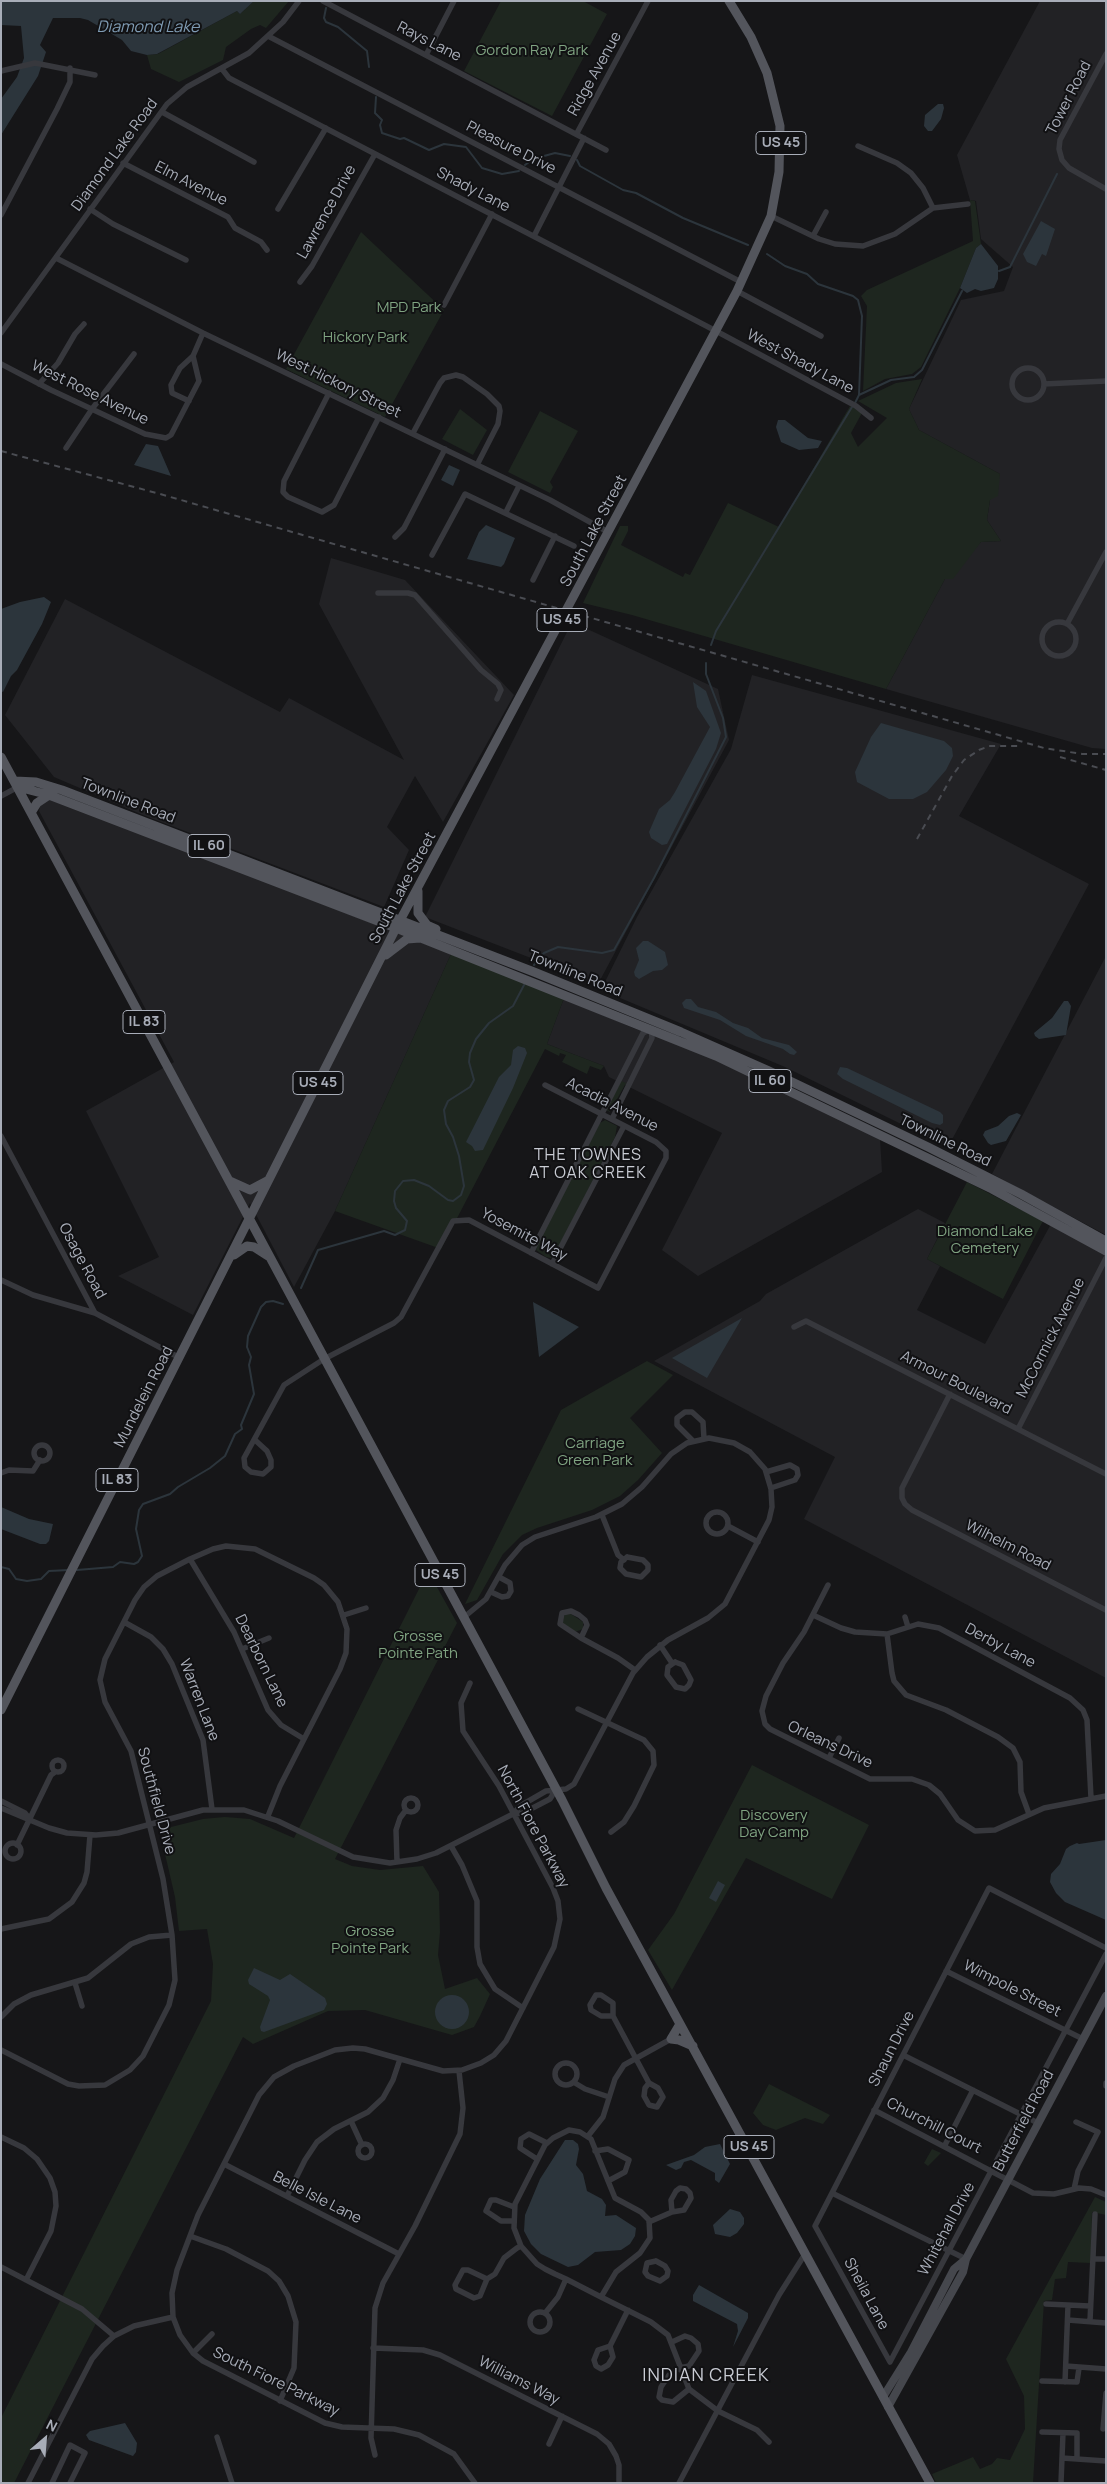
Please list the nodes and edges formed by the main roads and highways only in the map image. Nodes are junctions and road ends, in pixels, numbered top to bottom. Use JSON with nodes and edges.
{"nodes":[{"id":1,"x":729,"y":1,"type":"edge"},
{"id":2,"x":1,"y":757,"type":"edge"},
{"id":3,"x":17,"y":784,"type":"junction"},
{"id":4,"x":49,"y":795,"type":"junction"},
{"id":5,"x":32,"y":811,"type":"junction"},
{"id":6,"x":418,"y":889,"type":"junction"},
{"id":7,"x":398,"y":924,"type":"junction"},
{"id":8,"x":423,"y":938,"type":"junction"},
{"id":9,"x":462,"y":944,"type":"junction"},
{"id":10,"x":378,"y":964,"type":"junction"},
{"id":11,"x":269,"y":1179,"type":"junction"},
{"id":12,"x":229,"y":1180,"type":"junction"},
{"id":13,"x":250,"y":1218,"type":"junction"},
{"id":14,"x":1106,"y":1241,"type":"edge"},
{"id":15,"x":1106,"y":1251,"type":"edge"},
{"id":16,"x":270,"y":1258,"type":"junction"},
{"id":17,"x":229,"y":1260,"type":"junction"},
{"id":18,"x":1,"y":1710,"type":"edge"},
{"id":19,"x":1106,"y":1996,"type":"edge"},
{"id":20,"x":680,"y":2024,"type":"junction"},
{"id":21,"x":693,"y":2046,"type":"junction"},
{"id":22,"x":966,"y":2259,"type":"junction"},
{"id":23,"x":883,"y":2397,"type":"junction"},
{"id":24,"x":888,"y":2407,"type":"junction"},
{"id":25,"x":930,"y":2483,"type":"edge"}],
"edges":[{"from":1,"to":6,"type":"main road","name":"South Lake Street","number":"US 45"},
{"from":2,"to":3,"type":"main road"},
{"from":3,"to":4,"type":"main road","name":"Townline Road","number":"IL 60"},
{"from":3,"to":5,"type":"main road","number":"IL 83"},
{"from":3,"to":7,"type":"main road","name":"Townline Road","number":"IL 60"},
{"from":4,"to":5,"type":"main road"},
{"from":4,"to":7,"type":"main road","name":"Townline Road","number":"IL 60"},
{"from":5,"to":12,"type":"main road","number":"IL 83"},
{"from":6,"to":7,"type":"main road","name":"South Lake Street","number":"US 45"},
{"from":6,"to":9,"type":"main road"},
{"from":7,"to":8,"type":"main road","name":"Townline Road","number":"IL 60"},
{"from":7,"to":9,"type":"main road","name":"Townline Road","number":"IL 60"},
{"from":7,"to":10,"type":"main road","name":"South Lake Street","number":"US 45"},
{"from":8,"to":10,"type":"main road"},
{"from":8,"to":15,"type":"main road","name":"Townline Road","number":"IL 60"},
{"from":9,"to":14,"type":"main road","name":"Townline Road","number":"IL 60"},
{"from":10,"to":11,"type":"main road","name":"South Lake Street","number":"US 45"},
{"from":11,"to":12,"type":"main road"},
{"from":11,"to":13,"type":"main road","name":"South Lake Street","number":"US 45"},
{"from":12,"to":13,"type":"main road","number":"IL 83"},
{"from":13,"to":16,"type":"main road","number":"US 45"},
{"from":13,"to":17,"type":"main road","name":"Mundelein Road","number":"IL 83"},
{"from":16,"to":17,"type":"main road"},
{"from":16,"to":20,"type":"main road","number":"US 45"},
{"from":17,"to":18,"type":"main road","name":"Mundelein Road","number":"IL 83"},
{"from":19,"to":22,"type":"main road","name":"Butterfield Road"},
{"from":20,"to":21,"type":"main road","number":"US 45"},
{"from":20,"to":21,"type":"main road"},
{"from":21,"to":23,"type":"main road","number":"US 45"},
{"from":22,"to":23,"type":"main road","name":"Butterfield Road"},
{"from":22,"to":24,"type":"main road","name":"Butterfield Road"},
{"from":23,"to":24,"type":"main road","number":"US 45"},
{"from":24,"to":25,"type":"main road","number":"US 45"}]}
